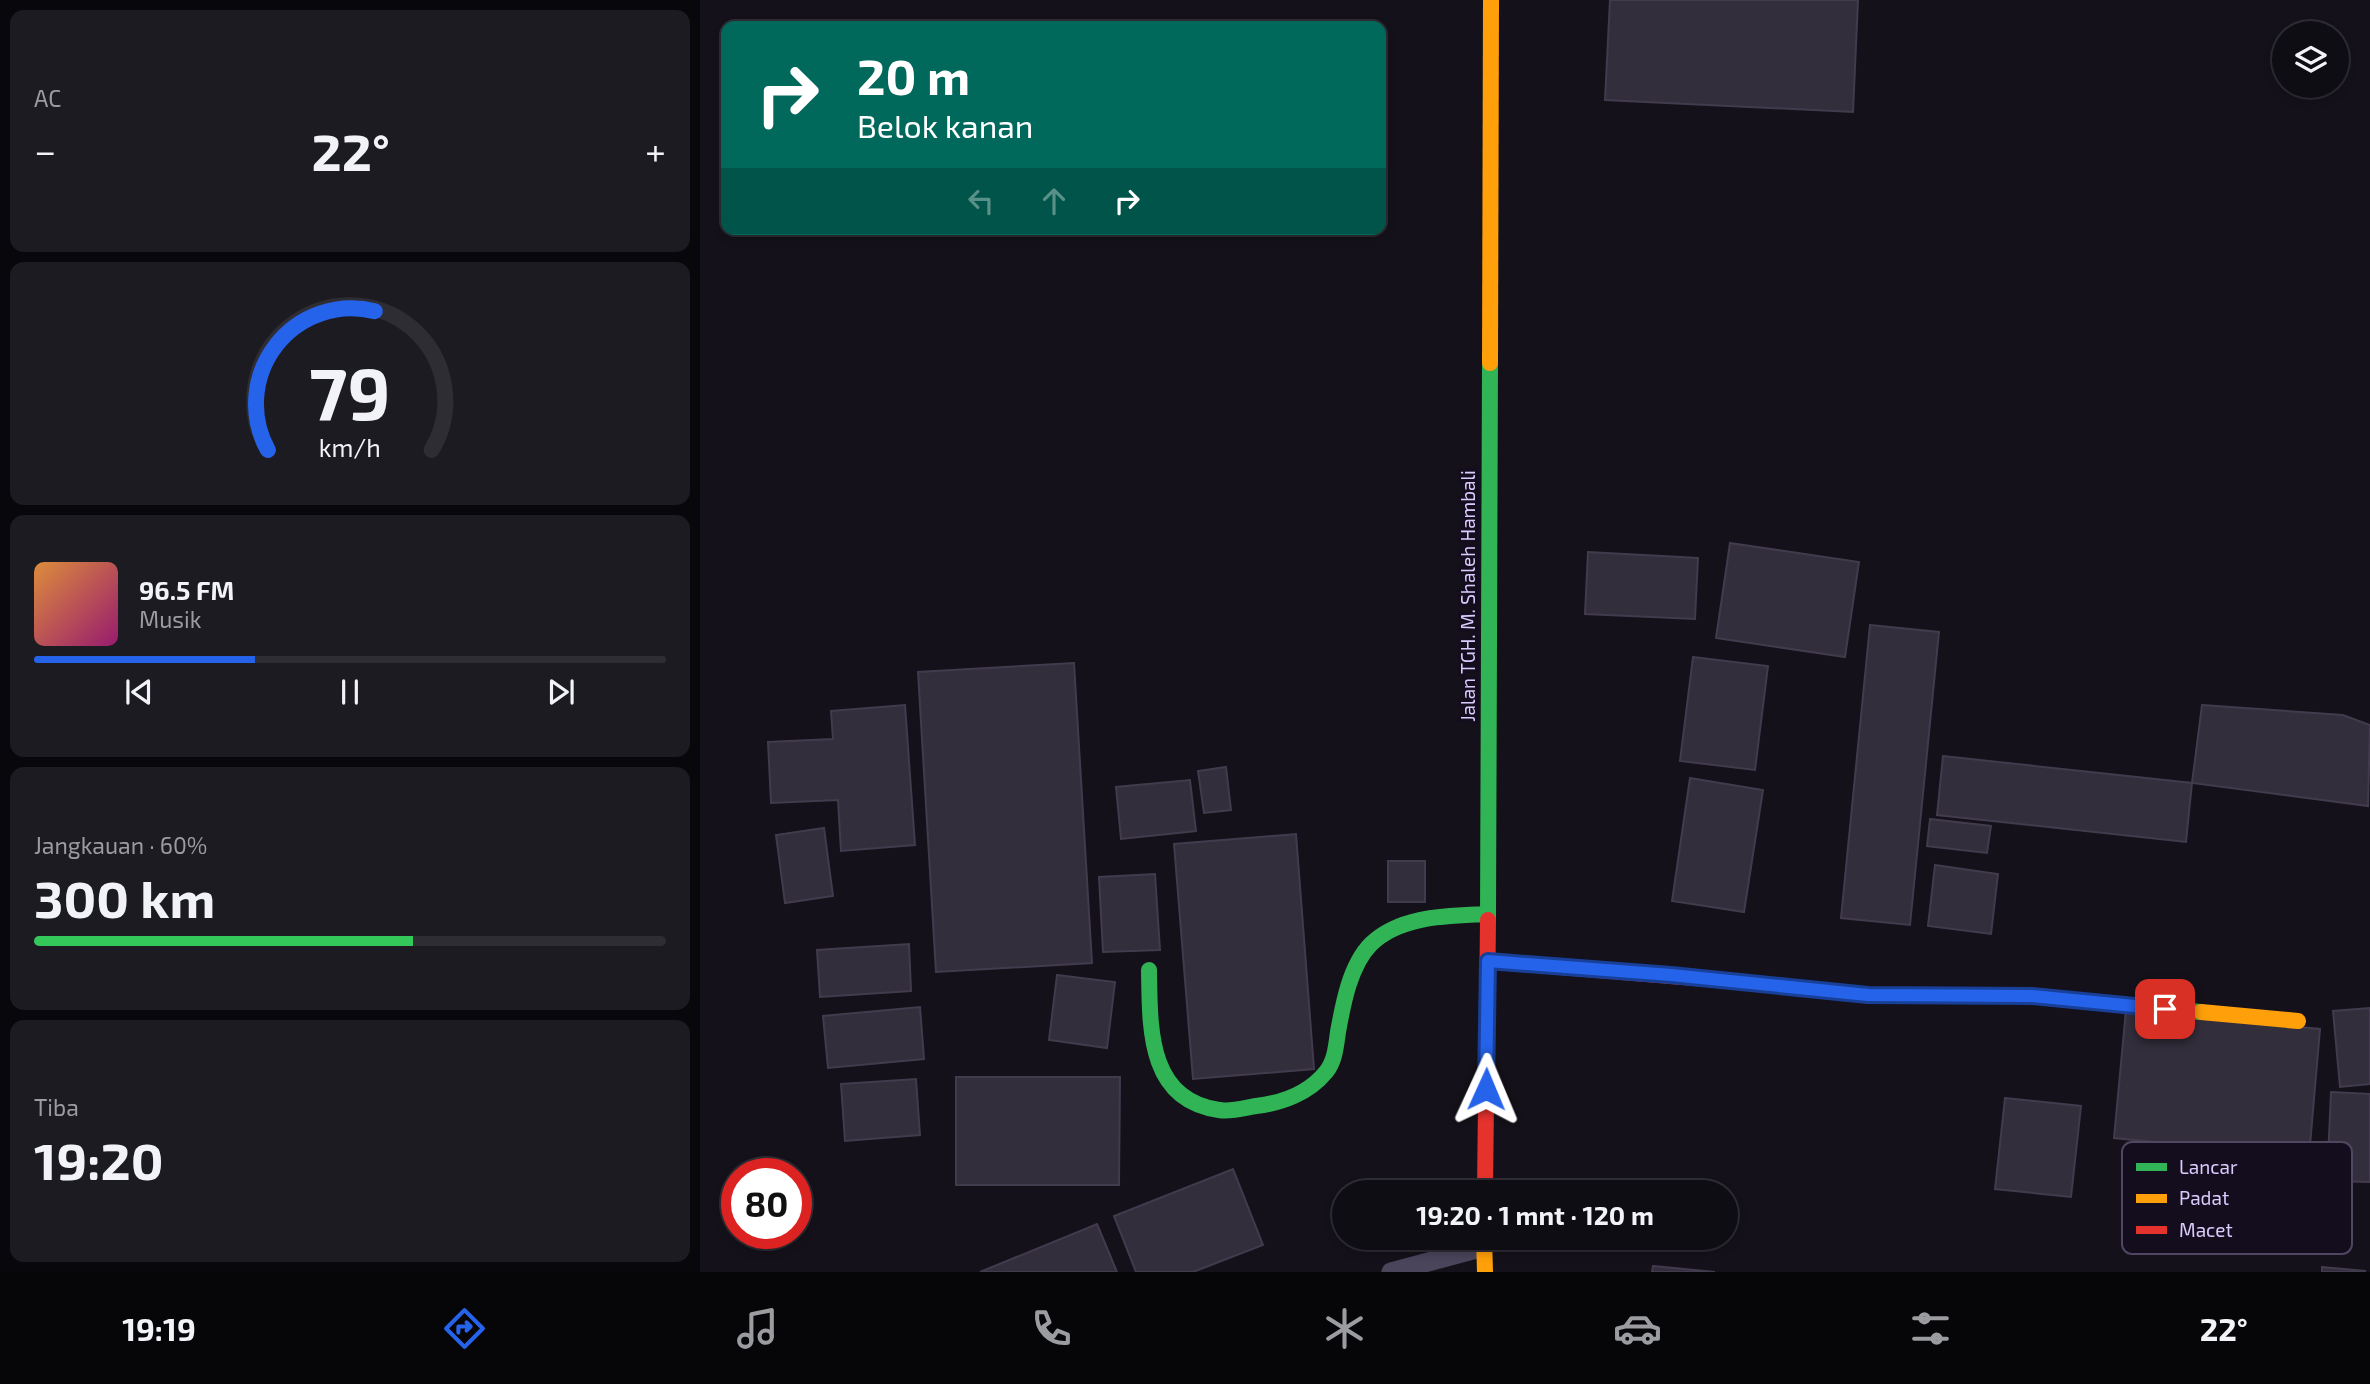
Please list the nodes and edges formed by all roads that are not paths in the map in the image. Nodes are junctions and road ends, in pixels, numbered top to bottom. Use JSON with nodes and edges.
{"nodes":[{"id":1,"x":1491,"y":0,"type":"edge"},
{"id":2,"x":1487,"y":914,"type":"junction"},
{"id":3,"x":1488,"y":961,"type":"junction"},
{"id":4,"x":1149,"y":970,"type":"dead end"},
{"id":5,"x":2298,"y":1021,"type":"dead end"},
{"id":6,"x":1485,"y":1180,"type":"edge"},
{"id":7,"x":1459,"y":1250,"type":"edge"},
{"id":8,"x":1484,"y":1250,"type":"edge"},
{"id":9,"x":1391,"y":1272,"type":"edge"},
{"id":10,"x":1485,"y":1272,"type":"edge"}],
"edges":[{"from":1,"to":2,"type":"main road","name":"Jalan TGH. M. Shaleh Hambali"},
{"from":2,"to":3,"type":"main road","name":"Jalan TGH. M. Shaleh Hambali"},
{"from":2,"to":4,"type":"main road"},
{"from":3,"to":5,"type":"main road"},
{"from":3,"to":6,"type":"main road","name":"Jalan TGH. M. Shaleh Hambali"},
{"from":7,"to":9,"type":"lane"},
{"from":8,"to":10,"type":"main road"}]}
